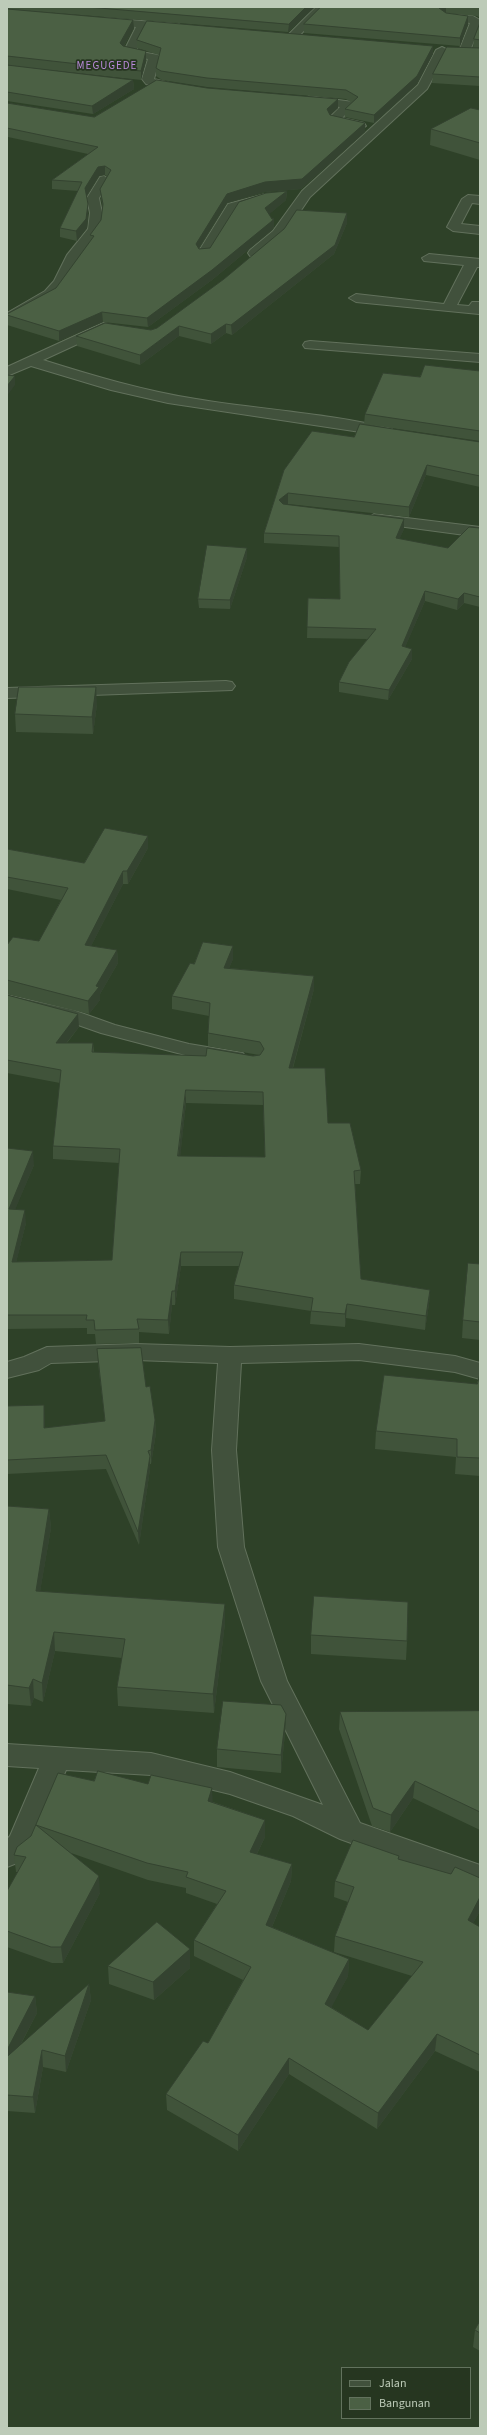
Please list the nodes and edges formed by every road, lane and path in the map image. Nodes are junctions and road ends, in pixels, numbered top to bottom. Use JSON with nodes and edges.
{"nodes":[{"id":1,"x":320,"y":9,"type":"edge"},
{"id":2,"x":446,"y":17,"type":"edge"},
{"id":3,"x":94,"y":20,"type":"edge"},
{"id":4,"x":143,"y":24,"type":"junction"},
{"id":5,"x":190,"y":28,"type":"edge"},
{"id":6,"x":280,"y":35,"type":"edge"},
{"id":7,"x":293,"y":36,"type":"junction"},
{"id":8,"x":308,"y":37,"type":"edge"},
{"id":9,"x":426,"y":48,"type":"edge"},
{"id":10,"x":442,"y":50,"type":"junction"},
{"id":11,"x":465,"y":51,"type":"junction"},
{"id":12,"x":480,"y":53,"type":"edge"},
{"id":13,"x":195,"y":90,"type":"edge"},
{"id":14,"x":297,"y":98,"type":"edge"},
{"id":15,"x":376,"y":129,"type":"junction"},
{"id":16,"x":104,"y":180,"type":"edge"},
{"id":17,"x":306,"y":194,"type":"junction"},
{"id":18,"x":480,"y":200,"type":"edge"},
{"id":19,"x":480,"y":230,"type":"edge"},
{"id":20,"x":204,"y":254,"type":"edge"},
{"id":21,"x":429,"y":258,"type":"dead end"},
{"id":22,"x":248,"y":259,"type":"edge"},
{"id":23,"x":476,"y":263,"type":"edge"},
{"id":24,"x":356,"y":298,"type":"dead end"},
{"id":25,"x":450,"y":305,"type":"junction"},
{"id":26,"x":478,"y":305,"type":"edge"},
{"id":27,"x":7,"y":319,"type":"edge"},
{"id":28,"x":120,"y":328,"type":"edge"},
{"id":29,"x":310,"y":345,"type":"dead end"},
{"id":30,"x":480,"y":358,"type":"edge"},
{"id":31,"x":16,"y":365,"type":"edge"},
{"id":32,"x":404,"y":435,"type":"edge"},
{"id":33,"x":359,"y":517,"type":"edge"},
{"id":34,"x":480,"y":532,"type":"edge"},
{"id":35,"x":226,"y":686,"type":"dead end"},
{"id":36,"x":7,"y":693,"type":"edge"},
{"id":37,"x":7,"y":1001,"type":"edge"},
{"id":38,"x":253,"y":1062,"type":"edge"},
{"id":39,"x":230,"y":1355,"type":"junction"},
{"id":40,"x":7,"y":1370,"type":"edge"},
{"id":41,"x":480,"y":1371,"type":"edge"},
{"id":42,"x":7,"y":1755,"type":"edge"},
{"id":43,"x":57,"y":1758,"type":"junction"},
{"id":44,"x":356,"y":1833,"type":"junction"},
{"id":45,"x":7,"y":1855,"type":"edge"},
{"id":46,"x":480,"y":1878,"type":"edge"}],
"edges":[{"from":1,"to":7,"type":"street"},
{"from":2,"to":11,"type":"street"},
{"from":3,"to":4,"type":"street"},
{"from":4,"to":5,"type":"street"},
{"from":4,"to":13,"type":"street"},
{"from":6,"to":7,"type":"street"},
{"from":7,"to":8,"type":"street"},
{"from":9,"to":10,"type":"street"},
{"from":10,"to":11,"type":"street"},
{"from":10,"to":15,"type":"street"},
{"from":11,"to":12,"type":"street"},
{"from":14,"to":15,"type":"street"},
{"from":15,"to":17,"type":"street"},
{"from":16,"to":27,"type":"street"},
{"from":17,"to":20,"type":"street"},
{"from":17,"to":22,"type":"street"},
{"from":18,"to":19,"type":"street"},
{"from":21,"to":23,"type":"street"},
{"from":23,"to":25,"type":"street"},
{"from":24,"to":25,"type":"street"},
{"from":25,"to":26,"type":"street"},
{"from":28,"to":31,"type":"street"},
{"from":29,"to":30,"type":"street"},
{"from":31,"to":32,"type":"street"},
{"from":33,"to":34,"type":"street"},
{"from":35,"to":36,"type":"street"},
{"from":37,"to":38,"type":"street"},
{"from":39,"to":40,"type":"street"},
{"from":39,"to":41,"type":"street"},
{"from":39,"to":44,"type":"street"},
{"from":42,"to":43,"type":"street"},
{"from":43,"to":44,"type":"street"},
{"from":43,"to":45,"type":"street"},
{"from":44,"to":46,"type":"street"}]}
